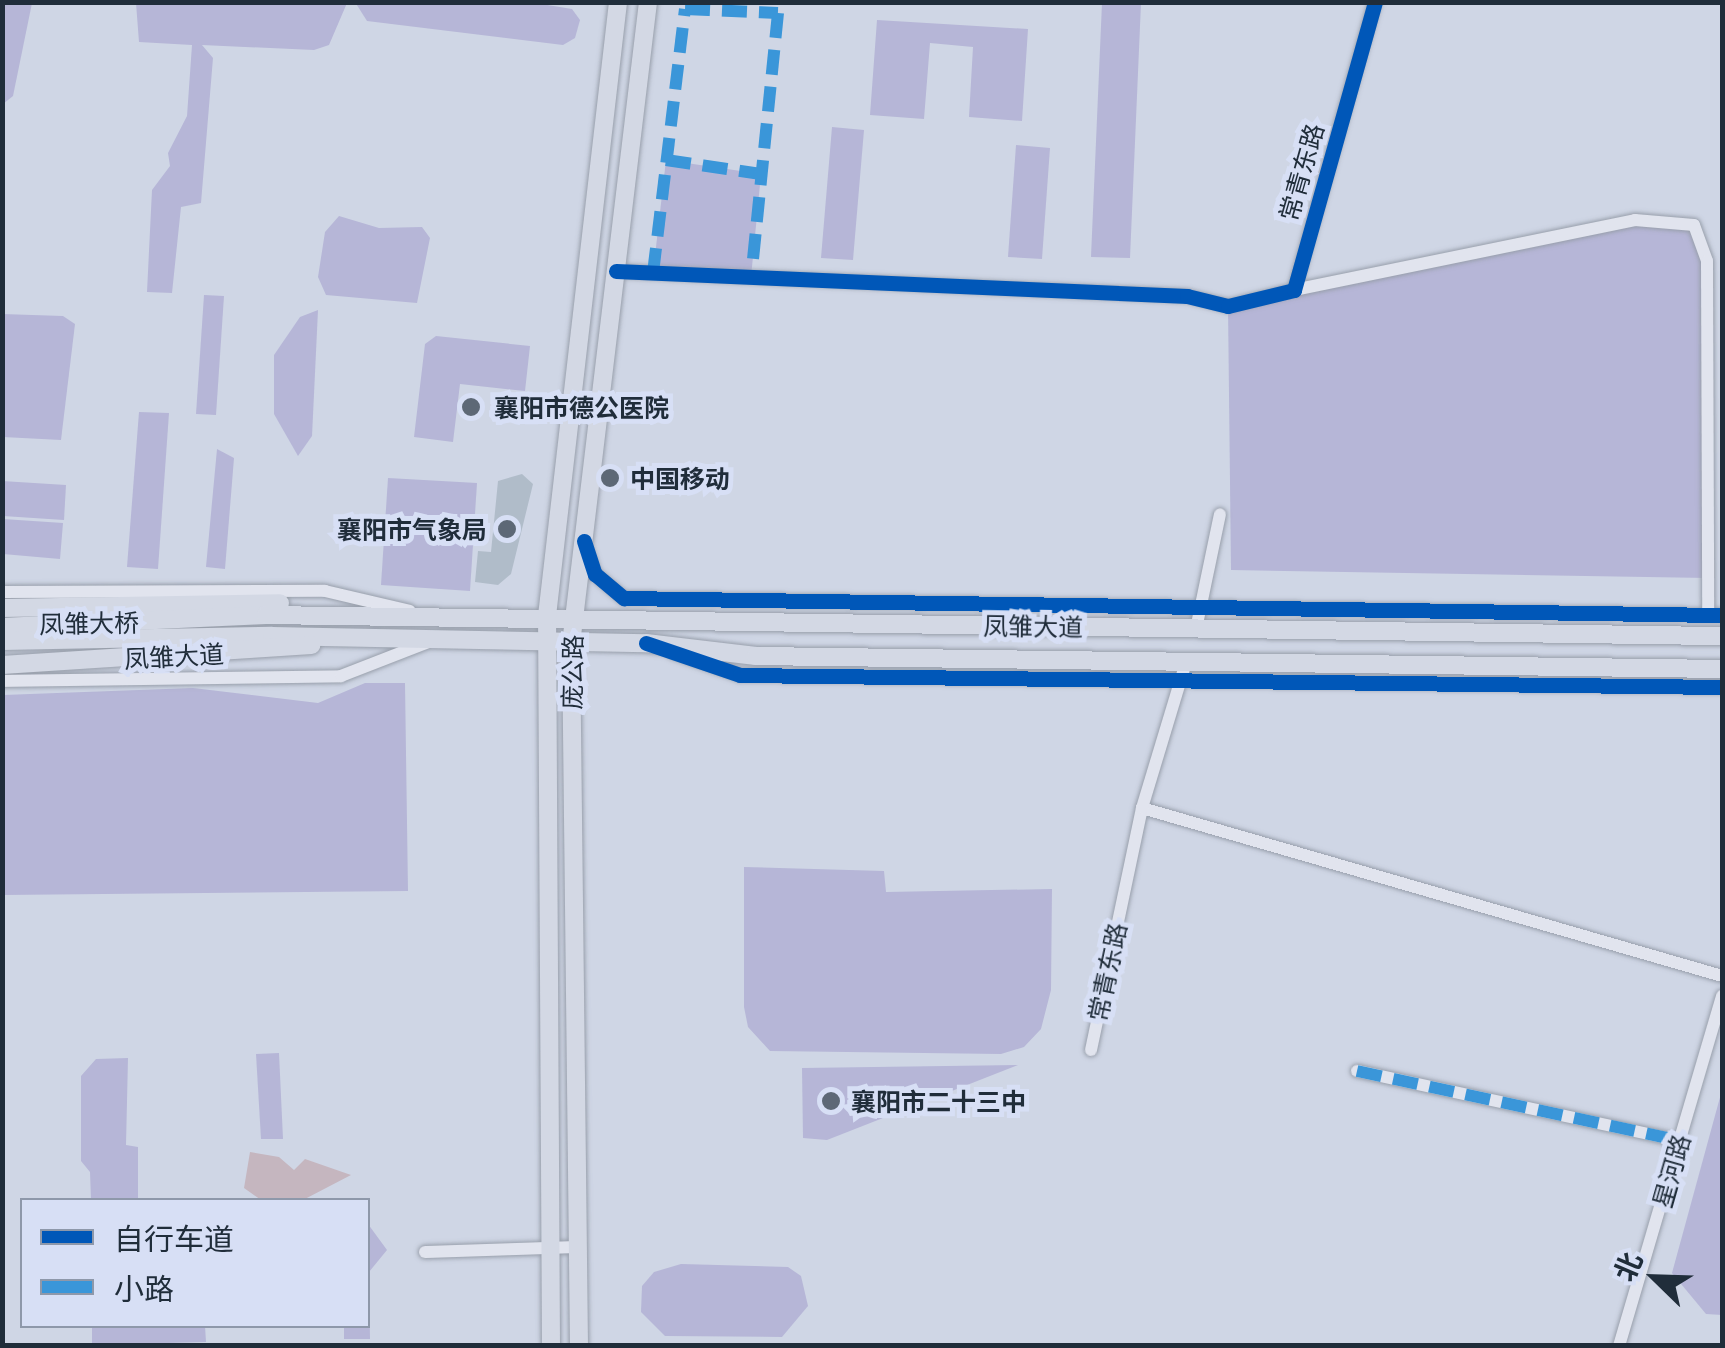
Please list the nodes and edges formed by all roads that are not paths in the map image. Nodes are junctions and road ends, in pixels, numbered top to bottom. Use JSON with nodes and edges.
{"nodes":[{"id":1,"x":618,"y":2,"type":"edge"},
{"id":2,"x":648,"y":2,"type":"edge"},
{"id":3,"x":1375,"y":2,"type":"edge"},
{"id":4,"x":616,"y":271,"type":"junction"},
{"id":5,"x":1294,"y":290,"type":"junction"},
{"id":6,"x":1220,"y":514,"type":"dead end"},
{"id":7,"x":584,"y":541,"type":"junction"},
{"id":8,"x":2,"y":592,"type":"edge"},
{"id":9,"x":1021,"y":606,"type":"junction"},
{"id":10,"x":2,"y":608,"type":"edge"},
{"id":11,"x":1201,"y":610,"type":"junction"},
{"id":12,"x":1280,"y":610,"type":"junction"},
{"id":13,"x":1716,"y":615,"type":"edge"},
{"id":14,"x":432,"y":616,"type":"junction"},
{"id":15,"x":548,"y":616,"type":"junction"},
{"id":16,"x":343,"y":617,"type":"junction"},
{"id":17,"x":574,"y":617,"type":"junction"},
{"id":18,"x":946,"y":624,"type":"junction"},
{"id":19,"x":2,"y":627,"type":"edge"},
{"id":20,"x":175,"y":628,"type":"junction"},
{"id":21,"x":1196,"y":629,"type":"junction"},
{"id":22,"x":1368,"y":632,"type":"junction"},
{"id":23,"x":1722,"y":636,"type":"edge"},
{"id":24,"x":344,"y":639,"type":"junction"},
{"id":25,"x":2,"y":640,"type":"edge"},
{"id":26,"x":430,"y":642,"type":"junction"},
{"id":27,"x":646,"y":642,"type":"junction"},
{"id":28,"x":546,"y":644,"type":"junction"},
{"id":29,"x":571,"y":644,"type":"junction"},
{"id":30,"x":1007,"y":659,"type":"junction"},
{"id":31,"x":1186,"y":662,"type":"junction"},
{"id":32,"x":1301,"y":663,"type":"junction"},
{"id":33,"x":2,"y":665,"type":"edge"},
{"id":34,"x":1722,"y":669,"type":"edge"},
{"id":35,"x":928,"y":676,"type":"junction"},
{"id":36,"x":2,"y":682,"type":"edge"},
{"id":37,"x":1180,"y":682,"type":"junction"},
{"id":38,"x":1227,"y":682,"type":"junction"},
{"id":39,"x":1722,"y":687,"type":"edge"},
{"id":40,"x":1142,"y":808,"type":"junction"},
{"id":41,"x":1722,"y":976,"type":"edge"},
{"id":42,"x":1722,"y":996,"type":"edge"},
{"id":43,"x":1091,"y":1050,"type":"dead end"},
{"id":44,"x":1357,"y":1071,"type":"dead end"},
{"id":45,"x":1680,"y":1141,"type":"junction"},
{"id":46,"x":578,"y":1247,"type":"junction"},
{"id":47,"x":551,"y":1248,"type":"junction"},
{"id":48,"x":425,"y":1252,"type":"dead end"},
{"id":49,"x":551,"y":1346,"type":"edge"},
{"id":50,"x":579,"y":1346,"type":"edge"},
{"id":51,"x":1619,"y":1346,"type":"edge"}],
"edges":[{"from":1,"to":15,"type":"main road","name":"庞公路"},
{"from":2,"to":4,"type":"main road","name":"庞公路"},
{"from":3,"to":5,"type":"street","name":"常青东路"},
{"from":4,"to":5,"type":"street"},
{"from":4,"to":7,"type":"main road","name":"庞公路"},
{"from":5,"to":13,"type":"street"},
{"from":6,"to":11,"type":"street"},
{"from":7,"to":9,"type":"street"},
{"from":7,"to":17,"type":"main road","name":"庞公路"},
{"from":8,"to":14,"type":"street"},
{"from":9,"to":11,"type":"street"},
{"from":9,"to":18,"type":"street"},
{"from":10,"to":16,"type":"main road","name":"凤雏大道"},
{"from":11,"to":12,"type":"street"},
{"from":11,"to":21,"type":"street"},
{"from":12,"to":13,"type":"street"},
{"from":12,"to":22,"type":"street"},
{"from":14,"to":15,"type":"main road","name":"凤雏大道"},
{"from":14,"to":16,"type":"main road","name":"凤雏大道"},
{"from":15,"to":17,"type":"main road","name":"凤雏大道"},
{"from":15,"to":28,"type":"main road","name":"庞公路"},
{"from":16,"to":20,"type":"main road","name":"凤雏大道"},
{"from":17,"to":18,"type":"main road","name":"凤雏大道"},
{"from":17,"to":29,"type":"main road","name":"庞公路"},
{"from":18,"to":21,"type":"main road","name":"凤雏大道"},
{"from":19,"to":20,"type":"main road","name":"凤雏大桥"},
{"from":20,"to":24,"type":"main road","name":"凤雏大道"},
{"from":20,"to":25,"type":"main road","name":"凤雏大桥"},
{"from":21,"to":22,"type":"main road","name":"凤雏大道"},
{"from":22,"to":23,"type":"main road","name":"凤雏大道"},
{"from":24,"to":26,"type":"main road","name":"凤雏大道"},
{"from":24,"to":33,"type":"main road","name":"凤雏大道"},
{"from":26,"to":28,"type":"main road","name":"凤雏大道"},
{"from":26,"to":36,"type":"street"},
{"from":27,"to":29,"type":"main road","name":"凤雏大道"},
{"from":27,"to":30,"type":"main road","name":"凤雏大道"},
{"from":27,"to":35,"type":"street"},
{"from":28,"to":29,"type":"main road","name":"凤雏大道"},
{"from":28,"to":47,"type":"main road","name":"庞公路"},
{"from":29,"to":46,"type":"main road","name":"庞公路"},
{"from":30,"to":31,"type":"main road","name":"凤雏大道"},
{"from":30,"to":35,"type":"street"},
{"from":31,"to":32,"type":"main road","name":"凤雏大道"},
{"from":31,"to":37,"type":"street","name":"常青东路"},
{"from":32,"to":34,"type":"main road","name":"凤雏大道"},
{"from":32,"to":38,"type":"street"},
{"from":35,"to":37,"type":"street"},
{"from":37,"to":38,"type":"street"},
{"from":37,"to":40,"type":"street","name":"常青东路"},
{"from":38,"to":39,"type":"street"},
{"from":40,"to":41,"type":"street"},
{"from":40,"to":43,"type":"street","name":"常青东路"},
{"from":42,"to":45,"type":"street","name":"星河路"},
{"from":44,"to":45,"type":"street"},
{"from":45,"to":51,"type":"street","name":"星河路"},
{"from":46,"to":47,"type":"street"},
{"from":46,"to":50,"type":"main road","name":"庞公路"},
{"from":47,"to":48,"type":"street"},
{"from":47,"to":49,"type":"main road","name":"庞公路"}]}
